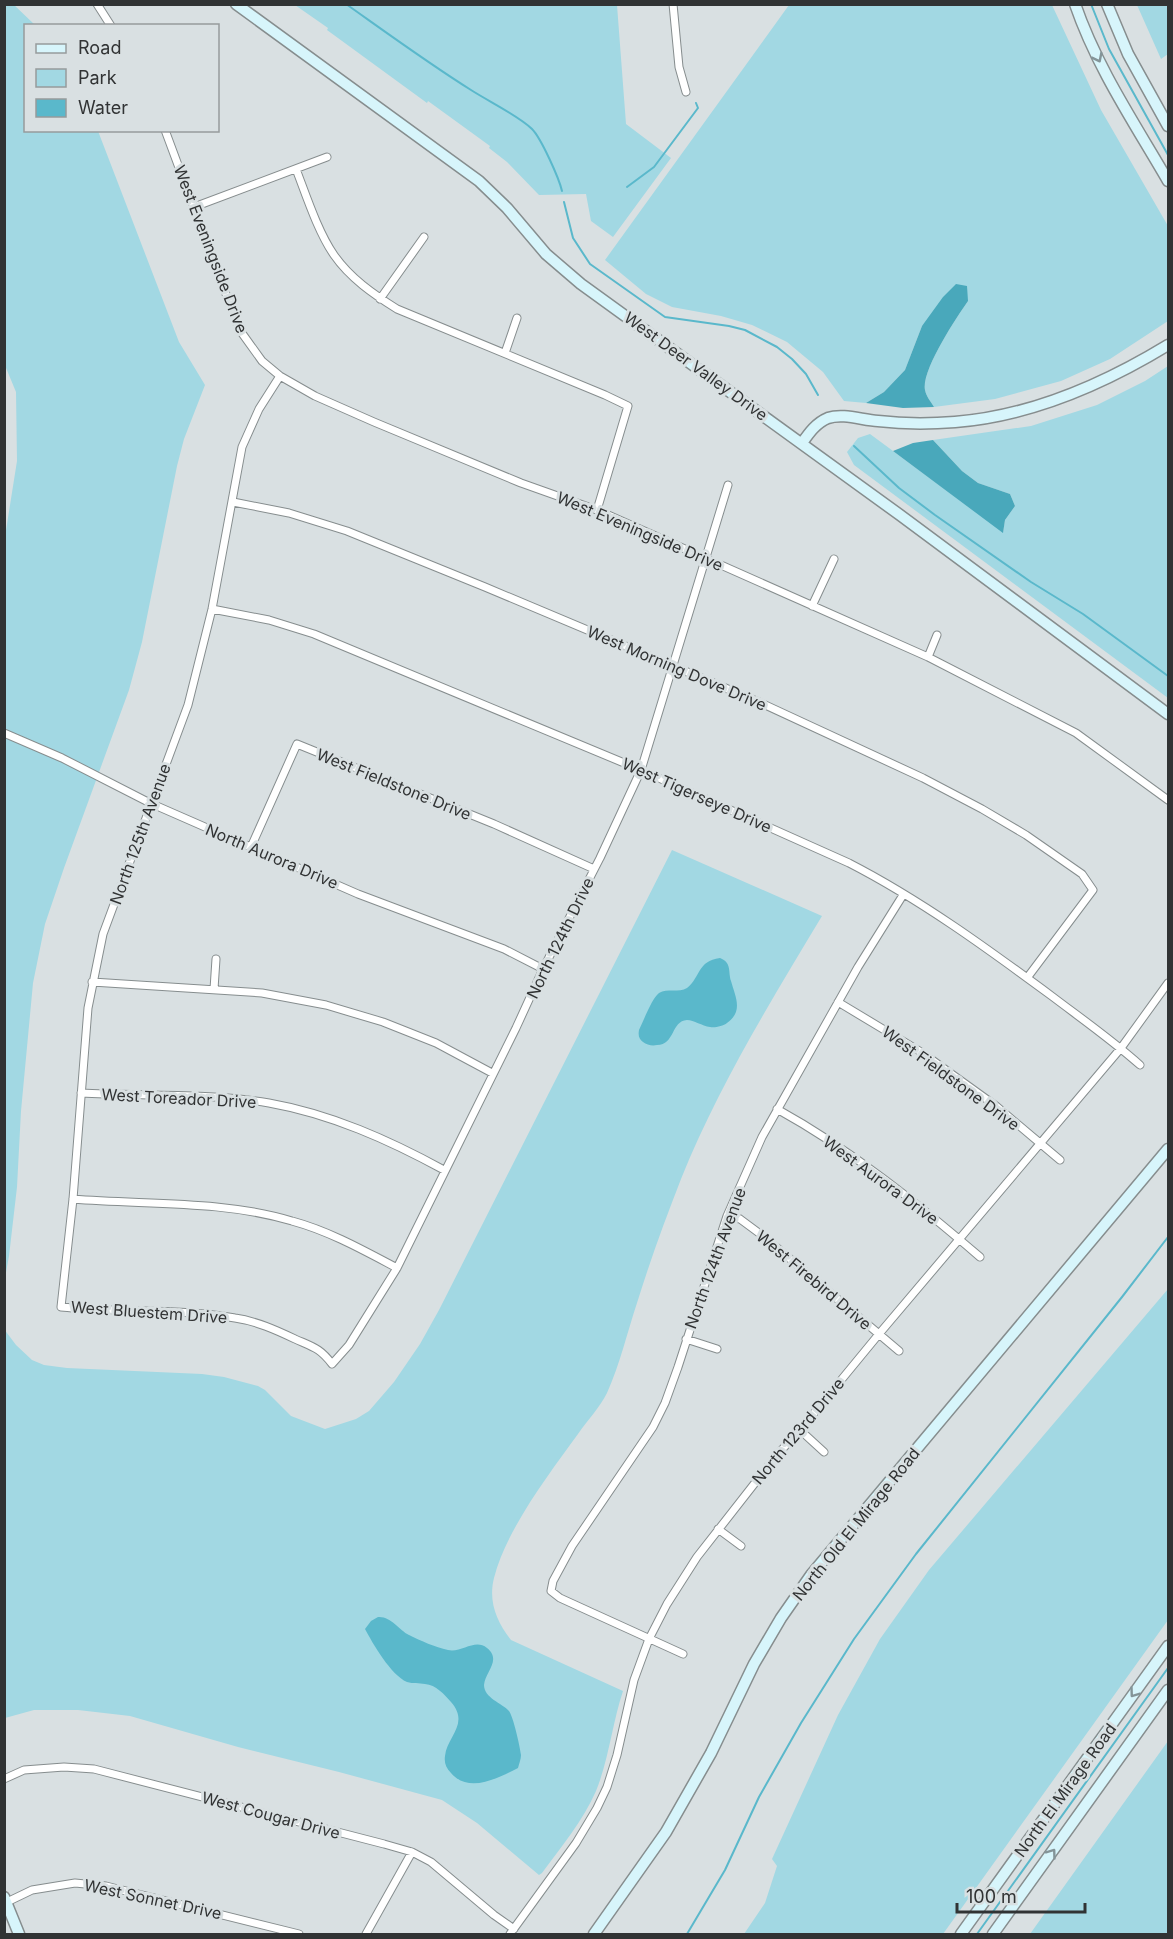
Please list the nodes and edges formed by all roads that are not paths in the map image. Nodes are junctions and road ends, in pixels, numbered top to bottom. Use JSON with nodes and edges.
{"nodes":[{"id":1,"x":97,"y":4,"type":"edge"},
{"id":2,"x":236,"y":4,"type":"edge"},
{"id":3,"x":673,"y":4,"type":"edge"},
{"id":4,"x":1075,"y":4,"type":"edge"},
{"id":5,"x":1107,"y":4,"type":"edge"},
{"id":6,"x":110,"y":24,"type":"edge"},
{"id":7,"x":686,"y":92,"type":"dead end"},
{"id":8,"x":1168,"y":126,"type":"edge"},
{"id":9,"x":166,"y":132,"type":"edge"},
{"id":10,"x":327,"y":157,"type":"dead end"},
{"id":11,"x":296,"y":169,"type":"junction"},
{"id":12,"x":1168,"y":181,"type":"edge"},
{"id":13,"x":194,"y":207,"type":"junction"},
{"id":14,"x":424,"y":237,"type":"dead end"},
{"id":15,"x":380,"y":299,"type":"junction"},
{"id":16,"x":517,"y":318,"type":"dead end"},
{"id":17,"x":1168,"y":345,"type":"edge"},
{"id":18,"x":505,"y":353,"type":"junction"},
{"id":19,"x":280,"y":376,"type":"junction"},
{"id":20,"x":802,"y":443,"type":"junction"},
{"id":21,"x":728,"y":484,"type":"dead end"},
{"id":22,"x":232,"y":502,"type":"junction"},
{"id":23,"x":597,"y":510,"type":"junction"},
{"id":24,"x":706,"y":559,"type":"junction"},
{"id":25,"x":834,"y":559,"type":"dead end"},
{"id":26,"x":812,"y":606,"type":"junction"},
{"id":27,"x":212,"y":609,"type":"junction"},
{"id":28,"x":937,"y":635,"type":"dead end"},
{"id":29,"x":928,"y":657,"type":"junction"},
{"id":30,"x":674,"y":666,"type":"junction"},
{"id":31,"x":1168,"y":714,"type":"edge"},
{"id":32,"x":4,"y":733,"type":"edge"},
{"id":33,"x":641,"y":770,"type":"junction"},
{"id":34,"x":1168,"y":800,"type":"edge"},
{"id":35,"x":150,"y":803,"type":"junction"},
{"id":36,"x":251,"y":847,"type":"junction"},
{"id":37,"x":594,"y":869,"type":"junction"},
{"id":38,"x":903,"y":895,"type":"junction"},
{"id":39,"x":216,"y":959,"type":"dead end"},
{"id":40,"x":543,"y":969,"type":"junction"},
{"id":41,"x":1027,"y":978,"type":"junction"},
{"id":42,"x":92,"y":982,"type":"junction"},
{"id":43,"x":1168,"y":983,"type":"edge"},
{"id":44,"x":214,"y":989,"type":"junction"},
{"id":45,"x":838,"y":1002,"type":"junction"},
{"id":46,"x":1121,"y":1048,"type":"junction"},
{"id":47,"x":1140,"y":1065,"type":"dead end"},
{"id":48,"x":492,"y":1073,"type":"junction"},
{"id":49,"x":81,"y":1093,"type":"junction"},
{"id":50,"x":777,"y":1109,"type":"junction"},
{"id":51,"x":1040,"y":1143,"type":"junction"},
{"id":52,"x":1168,"y":1149,"type":"edge"},
{"id":53,"x":1060,"y":1160,"type":"dead end"},
{"id":54,"x":444,"y":1170,"type":"junction"},
{"id":55,"x":73,"y":1199,"type":"junction"},
{"id":56,"x":727,"y":1216,"type":"junction"},
{"id":57,"x":959,"y":1239,"type":"junction"},
{"id":58,"x":980,"y":1257,"type":"dead end"},
{"id":59,"x":397,"y":1268,"type":"junction"},
{"id":60,"x":61,"y":1307,"type":"joint"},
{"id":61,"x":879,"y":1334,"type":"junction"},
{"id":62,"x":686,"y":1339,"type":"junction"},
{"id":63,"x":717,"y":1349,"type":"dead end"},
{"id":64,"x":899,"y":1351,"type":"dead end"},
{"id":65,"x":332,"y":1364,"type":"joint"},
{"id":66,"x":800,"y":1430,"type":"junction"},
{"id":67,"x":824,"y":1452,"type":"dead end"},
{"id":68,"x":718,"y":1529,"type":"junction"},
{"id":69,"x":741,"y":1546,"type":"dead end"},
{"id":70,"x":649,"y":1639,"type":"junction"},
{"id":71,"x":1168,"y":1646,"type":"edge"},
{"id":72,"x":683,"y":1654,"type":"dead end"},
{"id":73,"x":1168,"y":1690,"type":"edge"},
{"id":74,"x":4,"y":1779,"type":"edge"},
{"id":75,"x":412,"y":1852,"type":"junction"},
{"id":76,"x":6,"y":1899,"type":"edge"},
{"id":77,"x":512,"y":1932,"type":"edge"},
{"id":78,"x":19,"y":1935,"type":"edge"},
{"id":79,"x":299,"y":1935,"type":"edge"},
{"id":80,"x":366,"y":1935,"type":"edge"},
{"id":81,"x":594,"y":1935,"type":"edge"},
{"id":82,"x":961,"y":1935,"type":"edge"},
{"id":83,"x":993,"y":1935,"type":"edge"}],
"edges":[{"from":1,"to":6,"type":"street"},
{"from":2,"to":20,"type":"street","name":"West Deer Valley Drive"},
{"from":3,"to":7,"type":"street"},
{"from":4,"to":12,"type":"street","one_way":true},
{"from":5,"to":8,"type":"street"},
{"from":9,"to":13,"type":"street","name":"West Eveningside Drive"},
{"from":10,"to":11,"type":"street"},
{"from":11,"to":13,"type":"street"},
{"from":11,"to":15,"type":"street"},
{"from":13,"to":19,"type":"street","name":"West Eveningside Drive"},
{"from":14,"to":15,"type":"street"},
{"from":15,"to":18,"type":"street"},
{"from":16,"to":18,"type":"street"},
{"from":17,"to":20,"type":"street"},
{"from":18,"to":23,"type":"street"},
{"from":19,"to":22,"type":"street","name":"North 125th Avenue"},
{"from":19,"to":23,"type":"street","name":"West Eveningside Drive"},
{"from":20,"to":31,"type":"street","name":"West Deer Valley Drive"},
{"from":21,"to":24,"type":"street","name":"North 124th Drive"},
{"from":22,"to":27,"type":"street","name":"North 125th Avenue"},
{"from":22,"to":30,"type":"street","name":"West Morning Dove Drive"},
{"from":23,"to":24,"type":"street","name":"West Eveningside Drive"},
{"from":24,"to":26,"type":"street","name":"West Eveningside Drive"},
{"from":24,"to":30,"type":"street","name":"North 124th Drive"},
{"from":25,"to":26,"type":"street"},
{"from":26,"to":29,"type":"street","name":"West Eveningside Drive"},
{"from":27,"to":33,"type":"street","name":"West Tigerseye Drive"},
{"from":27,"to":35,"type":"street","name":"North 125th Avenue"},
{"from":28,"to":29,"type":"street"},
{"from":29,"to":34,"type":"street","name":"West Eveningside Drive"},
{"from":30,"to":33,"type":"street","name":"North 124th Drive"},
{"from":30,"to":41,"type":"street","name":"West Morning Dove Drive"},
{"from":32,"to":35,"type":"street","name":"North Aurora Drive"},
{"from":33,"to":37,"type":"street","name":"North 124th Drive"},
{"from":33,"to":38,"type":"street","name":"West Tigerseye Drive"},
{"from":35,"to":36,"type":"street","name":"North Aurora Drive"},
{"from":35,"to":42,"type":"street","name":"North 125th Avenue"},
{"from":36,"to":37,"type":"street","name":"West Fieldstone Drive"},
{"from":36,"to":40,"type":"street","name":"North Aurora Drive"},
{"from":37,"to":40,"type":"street","name":"North 124th Drive"},
{"from":38,"to":41,"type":"street","name":"West Tigerseye Drive"},
{"from":38,"to":45,"type":"street","name":"North 124th Avenue"},
{"from":39,"to":44,"type":"street"},
{"from":40,"to":48,"type":"street","name":"North 124th Drive"},
{"from":41,"to":46,"type":"street","name":"West Tigerseye Drive"},
{"from":42,"to":44,"type":"street"},
{"from":42,"to":49,"type":"street","name":"North 125th Avenue"},
{"from":43,"to":46,"type":"street","name":"North 123rd Drive"},
{"from":44,"to":48,"type":"street"},
{"from":45,"to":50,"type":"street","name":"North 124th Avenue"},
{"from":45,"to":51,"type":"street","name":"West Fieldstone Drive"},
{"from":46,"to":47,"type":"street","name":"West Tigerseye Drive"},
{"from":46,"to":51,"type":"street","name":"North 123rd Drive"},
{"from":48,"to":54,"type":"street","name":"North 124th Drive"},
{"from":49,"to":54,"type":"street","name":"West Toreador Drive"},
{"from":49,"to":55,"type":"street","name":"North 125th Avenue"},
{"from":50,"to":56,"type":"street","name":"North 124th Avenue"},
{"from":50,"to":57,"type":"street","name":"West Aurora Drive"},
{"from":51,"to":53,"type":"street","name":"West Fieldstone Drive"},
{"from":51,"to":57,"type":"street","name":"North 123rd Drive"},
{"from":52,"to":81,"type":"street","name":"North Old El Mirage Road"},
{"from":54,"to":59,"type":"street","name":"North 124th Drive"},
{"from":55,"to":59,"type":"street"},
{"from":55,"to":60,"type":"street","name":"North 125th Avenue"},
{"from":56,"to":61,"type":"street","name":"West Firebird Drive"},
{"from":56,"to":62,"type":"street","name":"North 124th Avenue"},
{"from":57,"to":58,"type":"street","name":"West Aurora Drive"},
{"from":57,"to":61,"type":"street","name":"North 123rd Drive"},
{"from":59,"to":65,"type":"street","name":"North 124th Drive"},
{"from":60,"to":65,"type":"street","name":"West Bluestem Drive"},
{"from":61,"to":64,"type":"street","name":"West Firebird Drive"},
{"from":61,"to":66,"type":"street","name":"North 123rd Drive"},
{"from":62,"to":63,"type":"street"},
{"from":62,"to":70,"type":"street","name":"North 124th Avenue"},
{"from":66,"to":67,"type":"street"},
{"from":66,"to":68,"type":"street","name":"North 123rd Drive"},
{"from":68,"to":69,"type":"street"},
{"from":68,"to":70,"type":"street","name":"North 123rd Drive"},
{"from":70,"to":72,"type":"street"},
{"from":70,"to":77,"type":"street","name":"North 123rd Drive"},
{"from":71,"to":82,"type":"street","name":"North El Mirage Road","one_way":true},
{"from":83,"to":73,"type":"street","name":"North El Mirage Road","one_way":true},
{"from":74,"to":75,"type":"street","name":"West Cougar Drive"},
{"from":75,"to":77,"type":"street","name":"West Cougar Drive"},
{"from":75,"to":80,"type":"street"},
{"from":76,"to":78,"type":"street"},
{"from":76,"to":79,"type":"street","name":"West Sonnet Drive"}]}
